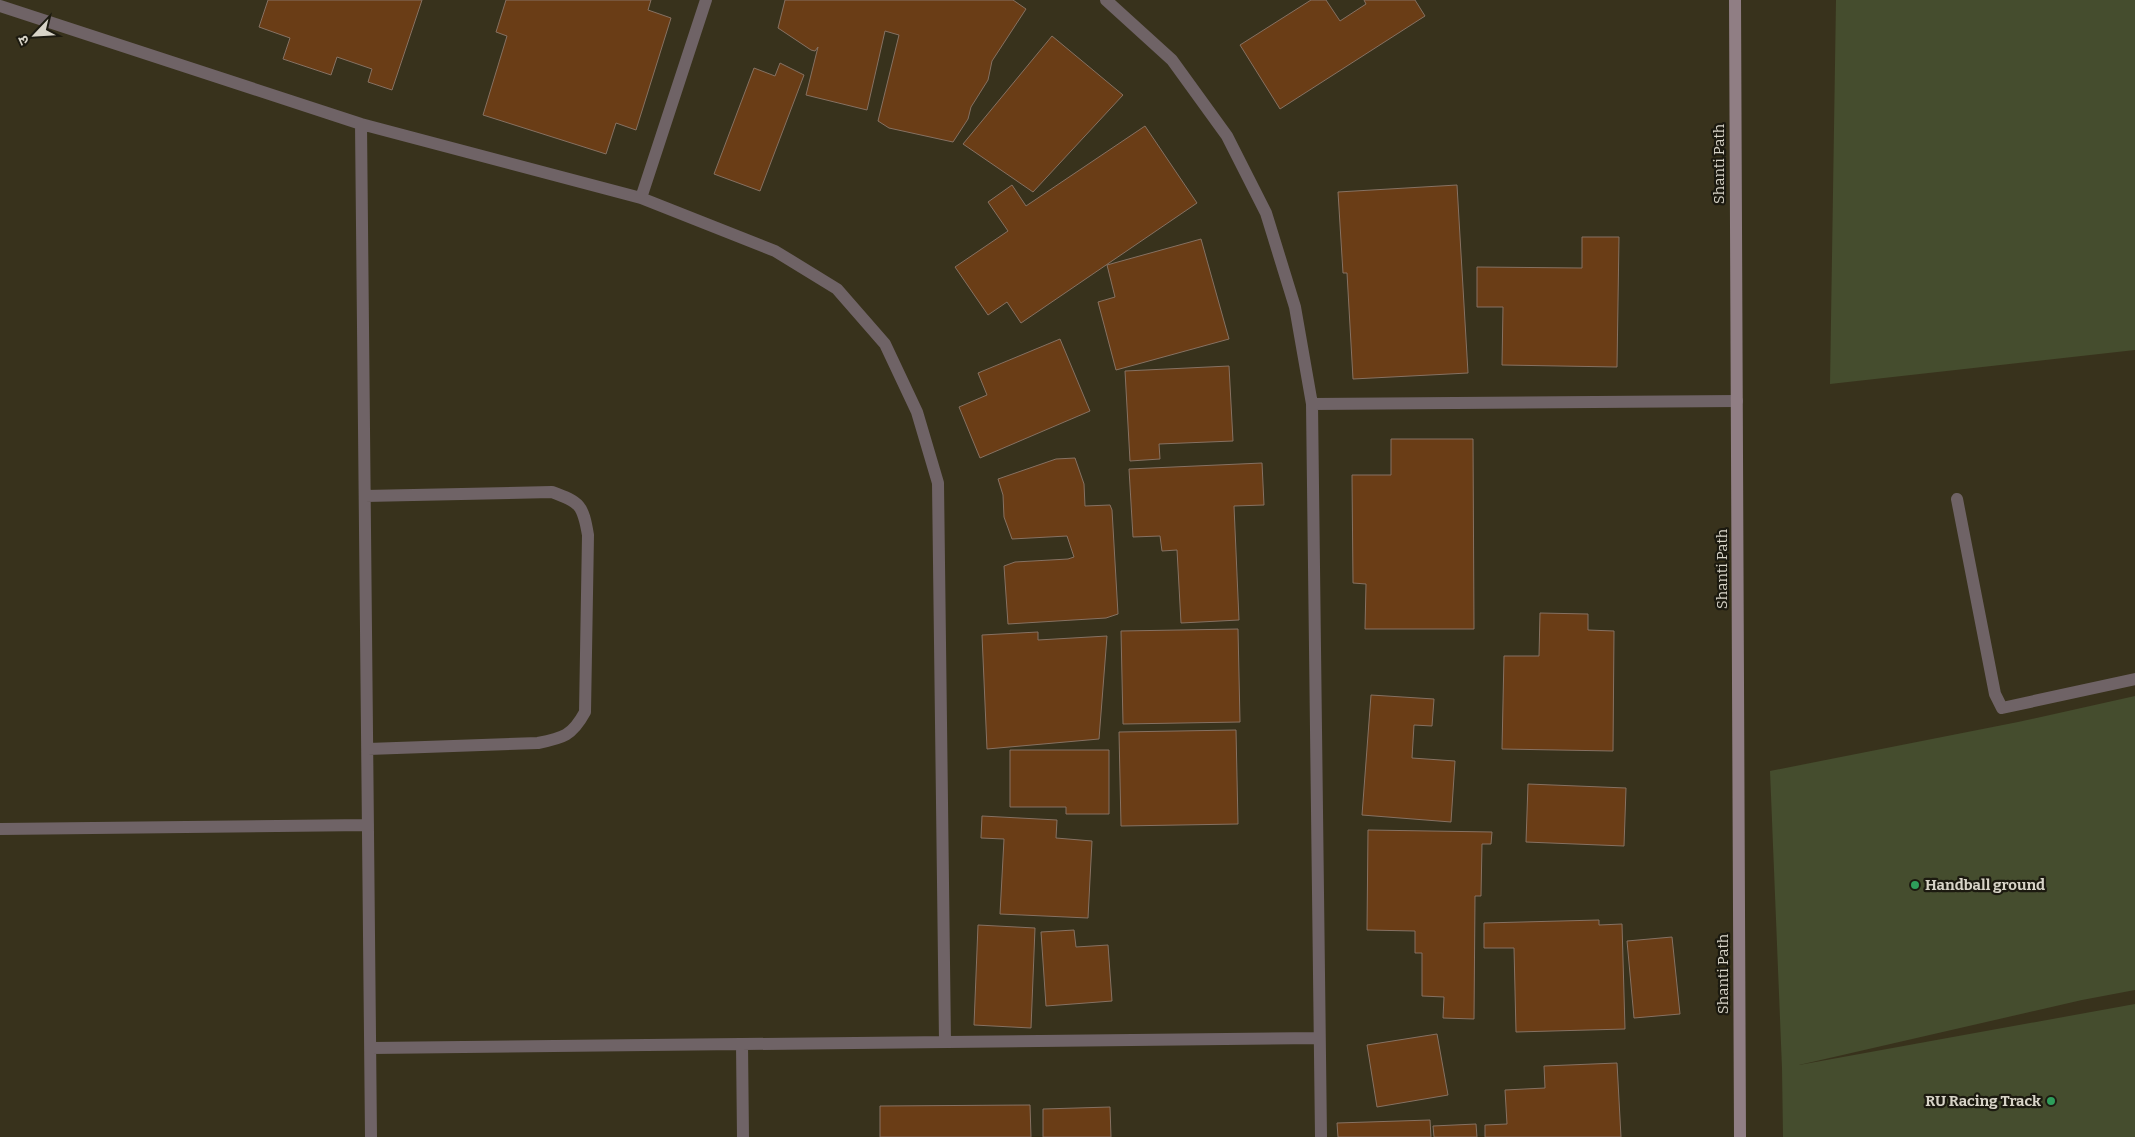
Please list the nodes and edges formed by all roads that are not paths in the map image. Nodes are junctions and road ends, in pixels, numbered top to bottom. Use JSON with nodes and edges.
{"nodes":[{"id":1,"x":706,"y":0,"type":"edge"},
{"id":2,"x":1106,"y":0,"type":"edge"},
{"id":3,"x":1735,"y":0,"type":"edge"},
{"id":4,"x":0,"y":6,"type":"edge"},
{"id":5,"x":362,"y":124,"type":"junction"},
{"id":6,"x":641,"y":198,"type":"junction"},
{"id":7,"x":1737,"y":401,"type":"junction"},
{"id":8,"x":1312,"y":404,"type":"junction"},
{"id":9,"x":365,"y":496,"type":"junction"},
{"id":10,"x":1957,"y":500,"type":"dead end"},
{"id":11,"x":2135,"y":679,"type":"edge"},
{"id":12,"x":368,"y":749,"type":"junction"},
{"id":13,"x":368,"y":825,"type":"junction"},
{"id":14,"x":0,"y":829,"type":"edge"},
{"id":15,"x":1319,"y":1038,"type":"junction"},
{"id":16,"x":945,"y":1042,"type":"junction"},
{"id":17,"x":742,"y":1044,"type":"junction"},
{"id":18,"x":371,"y":1048,"type":"junction"},
{"id":19,"x":371,"y":1137,"type":"edge"},
{"id":20,"x":743,"y":1137,"type":"edge"},
{"id":21,"x":1321,"y":1137,"type":"edge"},
{"id":22,"x":1740,"y":1137,"type":"edge"}],
"edges":[{"from":1,"to":6,"type":"street"},
{"from":2,"to":8,"type":"street"},
{"from":3,"to":7,"type":"main road","name":"Shanti Path"},
{"from":4,"to":5,"type":"street"},
{"from":5,"to":6,"type":"street"},
{"from":5,"to":9,"type":"street"},
{"from":6,"to":16,"type":"street"},
{"from":7,"to":8,"type":"street"},
{"from":7,"to":22,"type":"main road","name":"Shanti Path"},
{"from":8,"to":15,"type":"street"},
{"from":9,"to":12,"type":"street"},
{"from":9,"to":12,"type":"street"},
{"from":10,"to":11,"type":"street"},
{"from":12,"to":13,"type":"street"},
{"from":13,"to":14,"type":"street"},
{"from":13,"to":18,"type":"street"},
{"from":15,"to":16,"type":"street"},
{"from":15,"to":21,"type":"street"},
{"from":16,"to":17,"type":"street"},
{"from":17,"to":18,"type":"street"},
{"from":17,"to":20,"type":"street"},
{"from":18,"to":19,"type":"street"}]}
